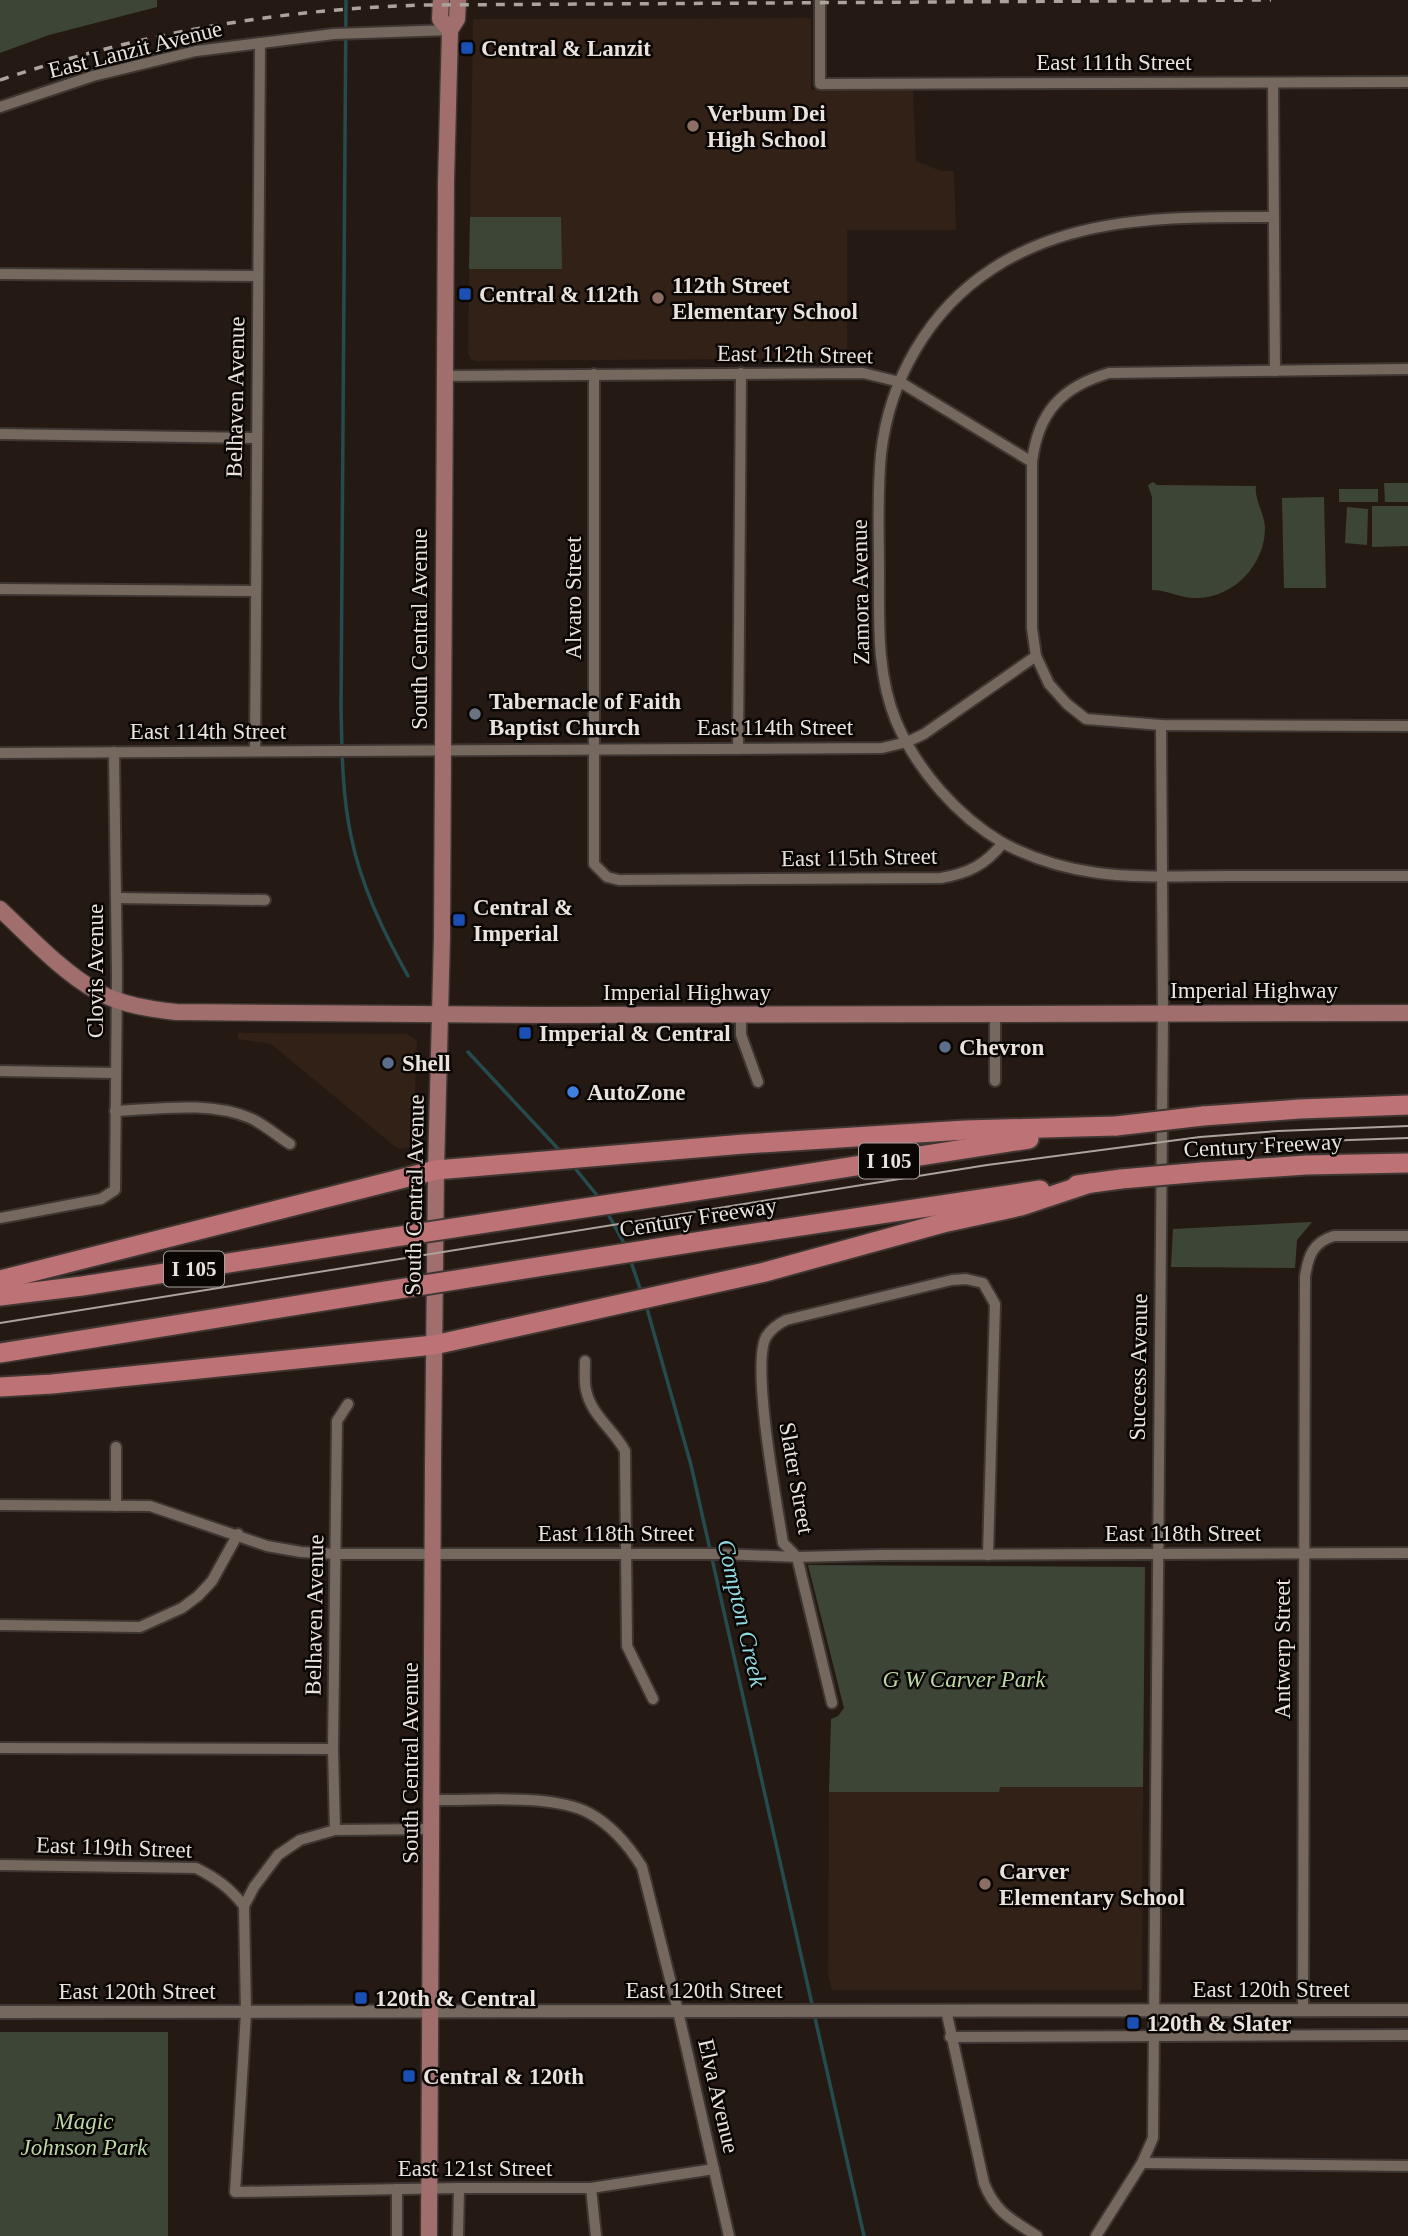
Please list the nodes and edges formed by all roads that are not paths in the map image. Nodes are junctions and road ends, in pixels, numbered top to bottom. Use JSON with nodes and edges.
{"nodes":[{"id":1,"x":441,"y":0,"type":"edge"},
{"id":2,"x":458,"y":0,"type":"edge"},
{"id":3,"x":820,"y":0,"type":"edge"},
{"id":4,"x":450,"y":30,"type":"junction"},
{"id":5,"x":260,"y":43,"type":"junction"},
{"id":6,"x":1408,"y":82,"type":"edge"},
{"id":7,"x":1273,"y":83,"type":"junction"},
{"id":8,"x":0,"y":107,"type":"edge"},
{"id":9,"x":1274,"y":218,"type":"junction"},
{"id":10,"x":0,"y":274,"type":"edge"},
{"id":11,"x":257,"y":276,"type":"junction"},
{"id":12,"x":1408,"y":369,"type":"edge"},
{"id":13,"x":1275,"y":371,"type":"junction"},
{"id":14,"x":741,"y":373,"type":"junction"},
{"id":15,"x":594,"y":374,"type":"junction"},
{"id":16,"x":444,"y":376,"type":"junction"},
{"id":17,"x":900,"y":382,"type":"junction"},
{"id":18,"x":0,"y":434,"type":"edge"},
{"id":19,"x":255,"y":438,"type":"junction"},
{"id":20,"x":1031,"y":463,"type":"junction"},
{"id":21,"x":0,"y":589,"type":"edge"},
{"id":22,"x":254,"y":591,"type":"junction"},
{"id":23,"x":1036,"y":656,"type":"junction"},
{"id":24,"x":1161,"y":725,"type":"junction"},
{"id":25,"x":1408,"y":726,"type":"edge"},
{"id":26,"x":907,"y":742,"type":"junction"},
{"id":27,"x":593,"y":749,"type":"junction"},
{"id":28,"x":738,"y":749,"type":"junction"},
{"id":29,"x":441,"y":750,"type":"junction"},
{"id":30,"x":255,"y":751,"type":"junction"},
{"id":31,"x":114,"y":752,"type":"junction"},
{"id":32,"x":0,"y":753,"type":"edge"},
{"id":33,"x":1003,"y":843,"type":"junction"},
{"id":34,"x":594,"y":864,"type":"joint"},
{"id":35,"x":1163,"y":876,"type":"junction"},
{"id":36,"x":1408,"y":876,"type":"edge"},
{"id":37,"x":117,"y":898,"type":"junction"},
{"id":38,"x":265,"y":900,"type":"dead end"},
{"id":39,"x":0,"y":909,"type":"edge"},
{"id":40,"x":117,"y":1000,"type":"junction"},
{"id":41,"x":1163,"y":1013,"type":"junction"},
{"id":42,"x":1408,"y":1013,"type":"edge"},
{"id":43,"x":440,"y":1014,"type":"junction"},
{"id":44,"x":741,"y":1014,"type":"junction"},
{"id":45,"x":995,"y":1014,"type":"junction"},
{"id":46,"x":0,"y":1071,"type":"edge"},
{"id":47,"x":116,"y":1073,"type":"junction"},
{"id":48,"x":995,"y":1081,"type":"dead end"},
{"id":49,"x":758,"y":1082,"type":"dead end"},
{"id":50,"x":1408,"y":1105,"type":"edge"},
{"id":51,"x":116,"y":1111,"type":"junction"},
{"id":52,"x":1116,"y":1126,"type":"junction"},
{"id":53,"x":290,"y":1144,"type":"dead end"},
{"id":54,"x":1408,"y":1163,"type":"edge"},
{"id":55,"x":436,"y":1170,"type":"junction"},
{"id":56,"x":1090,"y":1183,"type":"junction"},
{"id":57,"x":0,"y":1218,"type":"edge"},
{"id":58,"x":1408,"y":1236,"type":"edge"},
{"id":59,"x":0,"y":1280,"type":"edge"},
{"id":60,"x":0,"y":1296,"type":"edge"},
{"id":61,"x":434,"y":1345,"type":"junction"},
{"id":62,"x":0,"y":1353,"type":"edge"},
{"id":63,"x":585,"y":1361,"type":"dead end"},
{"id":64,"x":0,"y":1387,"type":"edge"},
{"id":65,"x":348,"y":1404,"type":"dead end"},
{"id":66,"x":116,"y":1447,"type":"dead end"},
{"id":67,"x":0,"y":1505,"type":"edge"},
{"id":68,"x":116,"y":1506,"type":"junction"},
{"id":69,"x":239,"y":1534,"type":"junction"},
{"id":70,"x":1408,"y":1553,"type":"edge"},
{"id":71,"x":336,"y":1554,"type":"junction"},
{"id":72,"x":433,"y":1554,"type":"junction"},
{"id":73,"x":627,"y":1554,"type":"junction"},
{"id":74,"x":1303,"y":1554,"type":"junction"},
{"id":75,"x":988,"y":1555,"type":"junction"},
{"id":76,"x":1157,"y":1555,"type":"junction"},
{"id":77,"x":797,"y":1557,"type":"junction"},
{"id":78,"x":0,"y":1625,"type":"edge"},
{"id":79,"x":653,"y":1699,"type":"dead end"},
{"id":80,"x":832,"y":1703,"type":"dead end"},
{"id":81,"x":0,"y":1748,"type":"edge"},
{"id":82,"x":333,"y":1749,"type":"junction"},
{"id":83,"x":432,"y":1800,"type":"junction"},
{"id":84,"x":432,"y":1829,"type":"junction"},
{"id":85,"x":335,"y":1830,"type":"junction"},
{"id":86,"x":0,"y":1865,"type":"edge"},
{"id":87,"x":244,"y":1906,"type":"junction"},
{"id":88,"x":946,"y":2010,"type":"junction"},
{"id":89,"x":1153,"y":2010,"type":"junction"},
{"id":90,"x":1303,"y":2010,"type":"junction"},
{"id":91,"x":1408,"y":2010,"type":"edge"},
{"id":92,"x":678,"y":2011,"type":"junction"},
{"id":93,"x":0,"y":2012,"type":"edge"},
{"id":94,"x":246,"y":2012,"type":"junction"},
{"id":95,"x":432,"y":2012,"type":"junction"},
{"id":96,"x":1154,"y":2034,"type":"junction"},
{"id":97,"x":1408,"y":2035,"type":"edge"},
{"id":98,"x":950,"y":2037,"type":"junction"},
{"id":99,"x":1142,"y":2163,"type":"junction"},
{"id":100,"x":1408,"y":2166,"type":"edge"},
{"id":101,"x":714,"y":2169,"type":"junction"},
{"id":102,"x":429,"y":2188,"type":"junction"},
{"id":103,"x":459,"y":2188,"type":"junction"},
{"id":104,"x":397,"y":2189,"type":"junction"},
{"id":105,"x":591,"y":2189,"type":"junction"},
{"id":106,"x":397,"y":2236,"type":"edge"},
{"id":107,"x":429,"y":2236,"type":"edge"},
{"id":108,"x":458,"y":2236,"type":"edge"},
{"id":109,"x":596,"y":2236,"type":"edge"},
{"id":110,"x":729,"y":2236,"type":"edge"},
{"id":111,"x":1037,"y":2236,"type":"edge"},
{"id":112,"x":1096,"y":2236,"type":"edge"}],
"edges":[{"from":1,"to":4,"type":"main road","name":"South Central Avenue"},
{"from":2,"to":4,"type":"main road","name":"South Central Avenue"},
{"from":3,"to":7,"type":"street","name":"East 111th Street"},
{"from":4,"to":5,"type":"street","name":"East Lanzit Avenue"},
{"from":4,"to":16,"type":"main road","name":"South Central Avenue"},
{"from":5,"to":8,"type":"street","name":"East Lanzit Avenue"},
{"from":5,"to":11,"type":"street","name":"Belhaven Avenue"},
{"from":6,"to":7,"type":"street","name":"East 111th Street"},
{"from":7,"to":9,"type":"street"},
{"from":9,"to":13,"type":"street"},
{"from":9,"to":17,"type":"street","name":"Zamora Avenue"},
{"from":10,"to":11,"type":"street"},
{"from":11,"to":19,"type":"street","name":"Belhaven Avenue"},
{"from":12,"to":13,"type":"street"},
{"from":13,"to":20,"type":"street"},
{"from":14,"to":15,"type":"street","name":"East 112th Street"},
{"from":14,"to":17,"type":"street","name":"East 112th Street"},
{"from":14,"to":28,"type":"street"},
{"from":15,"to":16,"type":"street","name":"East 112th Street"},
{"from":15,"to":27,"type":"street","name":"Alvaro Street"},
{"from":16,"to":29,"type":"main road","name":"South Central Avenue"},
{"from":17,"to":20,"type":"street","name":"East 112th Street"},
{"from":17,"to":26,"type":"street","name":"Zamora Avenue"},
{"from":18,"to":19,"type":"street"},
{"from":19,"to":22,"type":"street","name":"Belhaven Avenue"},
{"from":20,"to":23,"type":"street"},
{"from":21,"to":22,"type":"street"},
{"from":22,"to":30,"type":"street","name":"Belhaven Avenue"},
{"from":23,"to":24,"type":"street"},
{"from":23,"to":26,"type":"street","name":"East 114th Street"},
{"from":24,"to":25,"type":"street"},
{"from":24,"to":35,"type":"street","name":"Success Avenue"},
{"from":26,"to":28,"type":"street","name":"East 114th Street"},
{"from":26,"to":33,"type":"street","name":"Zamora Avenue"},
{"from":27,"to":28,"type":"street","name":"East 114th Street"},
{"from":27,"to":29,"type":"street","name":"East 114th Street"},
{"from":27,"to":34,"type":"street","name":"Alvaro Street"},
{"from":29,"to":30,"type":"street","name":"East 114th Street"},
{"from":29,"to":43,"type":"main road","name":"South Central Avenue"},
{"from":30,"to":31,"type":"street","name":"East 114th Street"},
{"from":31,"to":32,"type":"street","name":"East 114th Street"},
{"from":31,"to":37,"type":"street","name":"Clovis Avenue"},
{"from":33,"to":34,"type":"street","name":"East 115th Street"},
{"from":33,"to":35,"type":"street"},
{"from":35,"to":36,"type":"street"},
{"from":35,"to":41,"type":"street","name":"Success Avenue"},
{"from":37,"to":38,"type":"street"},
{"from":37,"to":40,"type":"street","name":"Clovis Avenue"},
{"from":39,"to":40,"type":"main road","name":"Imperial Highway"},
{"from":40,"to":43,"type":"main road","name":"Imperial Highway"},
{"from":40,"to":47,"type":"street","name":"Clovis Avenue"},
{"from":41,"to":42,"type":"main road","name":"Imperial Highway"},
{"from":41,"to":45,"type":"main road","name":"Imperial Highway"},
{"from":41,"to":76,"type":"street","name":"Success Avenue"},
{"from":43,"to":44,"type":"main road","name":"Imperial Highway"},
{"from":43,"to":55,"type":"main road","name":"South Central Avenue"},
{"from":44,"to":45,"type":"main road","name":"Imperial Highway"},
{"from":44,"to":49,"type":"street"},
{"from":45,"to":48,"type":"street"},
{"from":46,"to":47,"type":"street"},
{"from":47,"to":51,"type":"street","name":"Clovis Avenue"},
{"from":50,"to":52,"type":"highway","name":"Century Freeway","number":"I 105","bridge":true},
{"from":51,"to":53,"type":"street"},
{"from":51,"to":57,"type":"street","name":"Clovis Avenue"},
{"from":52,"to":55,"type":"highway"},
{"from":52,"to":60,"type":"highway","name":"Century Freeway","number":"I 105","bridge":true},
{"from":54,"to":56,"type":"highway","name":"Century Freeway","number":"I 105","bridge":true},
{"from":55,"to":59,"type":"highway"},
{"from":55,"to":61,"type":"main road","name":"South Central Avenue"},
{"from":56,"to":61,"type":"highway"},
{"from":56,"to":62,"type":"highway","name":"Century Freeway","number":"I 105","bridge":true},
{"from":58,"to":74,"type":"street","name":"Antwerp Street"},
{"from":61,"to":64,"type":"highway"},
{"from":61,"to":72,"type":"main road","name":"South Central Avenue"},
{"from":63,"to":73,"type":"street"},
{"from":65,"to":71,"type":"street","name":"Belhaven Avenue"},
{"from":66,"to":68,"type":"street"},
{"from":67,"to":68,"type":"street","name":"East 118th Street"},
{"from":68,"to":69,"type":"street","name":"East 118th Street"},
{"from":69,"to":71,"type":"street","name":"East 118th Street"},
{"from":69,"to":78,"type":"street"},
{"from":70,"to":74,"type":"street","name":"East 118th Street"},
{"from":71,"to":72,"type":"street","name":"East 118th Street"},
{"from":71,"to":82,"type":"street","name":"Belhaven Avenue"},
{"from":72,"to":73,"type":"street","name":"East 118th Street"},
{"from":72,"to":83,"type":"main road","name":"South Central Avenue"},
{"from":73,"to":77,"type":"street","name":"East 118th Street"},
{"from":73,"to":79,"type":"street"},
{"from":74,"to":76,"type":"street","name":"East 118th Street"},
{"from":74,"to":90,"type":"street","name":"Antwerp Street"},
{"from":75,"to":76,"type":"street","name":"East 118th Street"},
{"from":75,"to":77,"type":"street","name":"East 118th Street"},
{"from":75,"to":77,"type":"street","name":"Slater Street"},
{"from":76,"to":89,"type":"street","name":"Success Avenue"},
{"from":77,"to":80,"type":"street","name":"Slater Street"},
{"from":81,"to":82,"type":"street"},
{"from":82,"to":85,"type":"street","name":"Belhaven Avenue"},
{"from":83,"to":84,"type":"main road","name":"South Central Avenue"},
{"from":83,"to":92,"type":"street","name":"Elva Avenue"},
{"from":84,"to":85,"type":"street"},
{"from":84,"to":95,"type":"main road","name":"South Central Avenue"},
{"from":85,"to":87,"type":"street"},
{"from":86,"to":87,"type":"street","name":"East 119th Street"},
{"from":87,"to":94,"type":"street"},
{"from":88,"to":89,"type":"street","name":"East 120th Street"},
{"from":88,"to":92,"type":"street","name":"East 120th Street"},
{"from":88,"to":98,"type":"street"},
{"from":89,"to":90,"type":"street","name":"East 120th Street"},
{"from":89,"to":96,"type":"street","name":"Success Avenue"},
{"from":90,"to":91,"type":"street","name":"East 120th Street"},
{"from":92,"to":95,"type":"street","name":"East 120th Street"},
{"from":92,"to":101,"type":"street","name":"Elva Avenue"},
{"from":93,"to":94,"type":"street","name":"East 120th Street"},
{"from":94,"to":95,"type":"street","name":"East 120th Street"},
{"from":94,"to":104,"type":"street","name":"East 121st Street"},
{"from":95,"to":102,"type":"main road","name":"South Central Avenue"},
{"from":96,"to":97,"type":"street"},
{"from":96,"to":98,"type":"street"},
{"from":96,"to":99,"type":"street","name":"Success Avenue"},
{"from":98,"to":111,"type":"street"},
{"from":99,"to":100,"type":"street"},
{"from":99,"to":112,"type":"street","name":"Success Avenue"},
{"from":101,"to":105,"type":"street","name":"East 121st Street"},
{"from":101,"to":110,"type":"street","name":"Elva Avenue"},
{"from":102,"to":103,"type":"street","name":"East 121st Street"},
{"from":102,"to":104,"type":"street","name":"East 121st Street"},
{"from":102,"to":107,"type":"main road","name":"South Central Avenue"},
{"from":103,"to":105,"type":"street","name":"East 121st Street"},
{"from":103,"to":108,"type":"street"},
{"from":104,"to":106,"type":"street"},
{"from":105,"to":109,"type":"street"}]}
